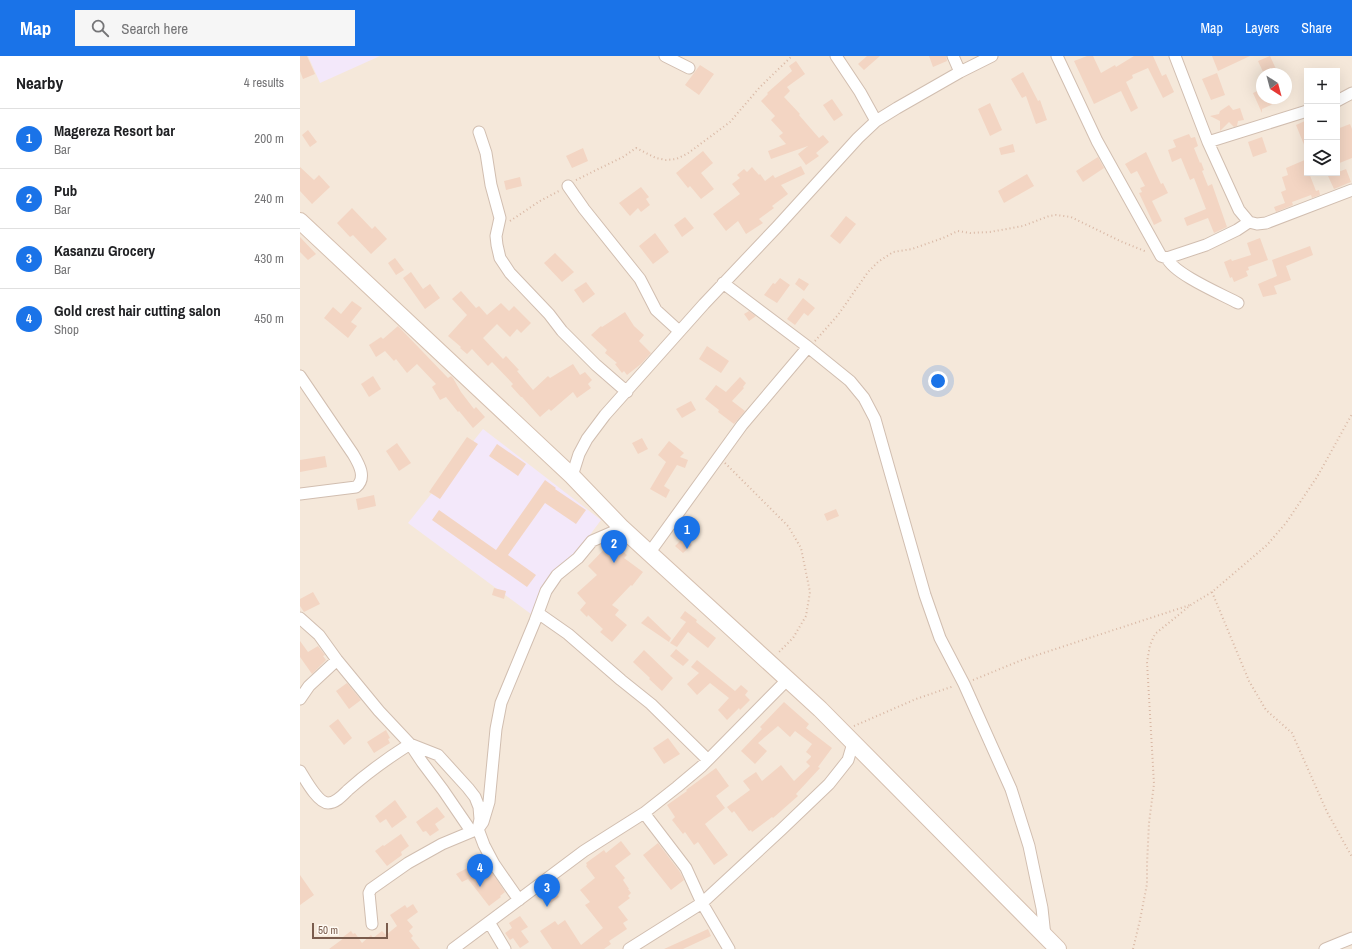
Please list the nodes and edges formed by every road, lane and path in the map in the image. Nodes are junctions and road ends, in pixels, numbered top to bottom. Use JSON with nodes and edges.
{"nodes":[{"id":1,"x":665,"y":56,"type":"edge"},
{"id":2,"x":792,"y":56,"type":"edge"},
{"id":3,"x":836,"y":56,"type":"edge"},
{"id":4,"x":954,"y":56,"type":"edge"},
{"id":5,"x":992,"y":56,"type":"edge"},
{"id":6,"x":1057,"y":56,"type":"edge"},
{"id":7,"x":1175,"y":56,"type":"edge"},
{"id":8,"x":689,"y":68,"type":"dead end"},
{"id":9,"x":960,"y":72,"type":"junction"},
{"id":10,"x":1352,"y":93,"type":"edge"},
{"id":11,"x":1340,"y":99,"type":"edge"},
{"id":12,"x":1304,"y":112,"type":"edge"},
{"id":13,"x":876,"y":121,"type":"junction"},
{"id":14,"x":479,"y":132,"type":"dead end"},
{"id":15,"x":1208,"y":142,"type":"junction"},
{"id":16,"x":568,"y":186,"type":"junction"},
{"id":17,"x":1352,"y":190,"type":"edge"},
{"id":18,"x":300,"y":221,"type":"edge"},
{"id":19,"x":1249,"y":222,"type":"junction"},
{"id":20,"x":499,"y":225,"type":"junction"},
{"id":21,"x":1164,"y":257,"type":"junction"},
{"id":22,"x":723,"y":283,"type":"junction"},
{"id":23,"x":1238,"y":303,"type":"dead end"},
{"id":24,"x":679,"y":331,"type":"junction"},
{"id":25,"x":808,"y":348,"type":"junction"},
{"id":26,"x":300,"y":376,"type":"edge"},
{"id":27,"x":627,"y":392,"type":"junction"},
{"id":28,"x":1352,"y":414,"type":"edge"},
{"id":29,"x":719,"y":457,"type":"junction"},
{"id":30,"x":572,"y":476,"type":"junction"},
{"id":31,"x":300,"y":494,"type":"edge"},
{"id":32,"x":622,"y":528,"type":"junction"},
{"id":33,"x":650,"y":552,"type":"junction"},
{"id":34,"x":1212,"y":592,"type":"junction"},
{"id":35,"x":1192,"y":604,"type":"junction"},
{"id":36,"x":538,"y":613,"type":"junction"},
{"id":37,"x":300,"y":618,"type":"edge"},
{"id":38,"x":337,"y":660,"type":"junction"},
{"id":39,"x":769,"y":663,"type":"junction"},
{"id":40,"x":787,"y":680,"type":"junction"},
{"id":41,"x":964,"y":684,"type":"junction"},
{"id":42,"x":300,"y":699,"type":"edge"},
{"id":43,"x":841,"y":731,"type":"junction"},
{"id":44,"x":854,"y":743,"type":"junction"},
{"id":45,"x":410,"y":744,"type":"junction"},
{"id":46,"x":708,"y":760,"type":"junction"},
{"id":47,"x":300,"y":771,"type":"edge"},
{"id":48,"x":644,"y":813,"type":"junction"},
{"id":49,"x":474,"y":830,"type":"junction"},
{"id":50,"x":1352,"y":857,"type":"edge"},
{"id":51,"x":519,"y":900,"type":"junction"},
{"id":52,"x":702,"y":903,"type":"junction"},
{"id":53,"x":489,"y":922,"type":"junction"},
{"id":54,"x":372,"y":924,"type":"dead end"},
{"id":55,"x":1045,"y":936,"type":"junction"},
{"id":56,"x":1352,"y":938,"type":"edge"},
{"id":57,"x":453,"y":949,"type":"edge"},
{"id":58,"x":505,"y":949,"type":"edge"},
{"id":59,"x":630,"y":949,"type":"edge"},
{"id":60,"x":729,"y":949,"type":"edge"},
{"id":61,"x":1058,"y":949,"type":"edge"},
{"id":62,"x":1133,"y":949,"type":"edge"},
{"id":63,"x":1325,"y":949,"type":"edge"}],
"edges":[{"from":1,"to":8,"type":"street"},
{"from":2,"to":16,"type":"path"},
{"from":3,"to":13,"type":"street"},
{"from":4,"to":9,"type":"street"},
{"from":5,"to":9,"type":"street"},
{"from":6,"to":21,"type":"street"},
{"from":7,"to":15,"type":"street"},
{"from":9,"to":13,"type":"street"},
{"from":10,"to":11,"type":"street"},
{"from":12,"to":15,"type":"street"},
{"from":13,"to":22,"type":"street"},
{"from":14,"to":20,"type":"street"},
{"from":15,"to":19,"type":"street"},
{"from":16,"to":20,"type":"path"},
{"from":16,"to":24,"type":"street"},
{"from":17,"to":19,"type":"street"},
{"from":18,"to":30,"type":"street"},
{"from":19,"to":21,"type":"street"},
{"from":20,"to":27,"type":"street"},
{"from":21,"to":23,"type":"street"},
{"from":21,"to":25,"type":"path"},
{"from":22,"to":24,"type":"street"},
{"from":22,"to":25,"type":"street"},
{"from":24,"to":27,"type":"street"},
{"from":25,"to":29,"type":"street"},
{"from":25,"to":41,"type":"street"},
{"from":26,"to":31,"type":"street"},
{"from":27,"to":30,"type":"street"},
{"from":28,"to":34,"type":"path"},
{"from":29,"to":33,"type":"street"},
{"from":29,"to":39,"type":"path"},
{"from":30,"to":32,"type":"street"},
{"from":32,"to":33,"type":"street"},
{"from":32,"to":36,"type":"street"},
{"from":33,"to":39,"type":"street"},
{"from":34,"to":35,"type":"path"},
{"from":34,"to":50,"type":"path"},
{"from":35,"to":41,"type":"path"},
{"from":35,"to":62,"type":"path"},
{"from":36,"to":46,"type":"street"},
{"from":36,"to":49,"type":"street"},
{"from":37,"to":38,"type":"street"},
{"from":38,"to":42,"type":"street"},
{"from":38,"to":45,"type":"street"},
{"from":39,"to":40,"type":"street"},
{"from":40,"to":43,"type":"street"},
{"from":40,"to":46,"type":"street"},
{"from":41,"to":43,"type":"path"},
{"from":41,"to":55,"type":"street"},
{"from":43,"to":44,"type":"street"},
{"from":44,"to":52,"type":"street"},
{"from":44,"to":55,"type":"street"},
{"from":45,"to":47,"type":"street"},
{"from":45,"to":49,"type":"street"},
{"from":45,"to":49,"type":"street"},
{"from":46,"to":48,"type":"street"},
{"from":48,"to":51,"type":"street"},
{"from":48,"to":52,"type":"street"},
{"from":49,"to":51,"type":"street"},
{"from":49,"to":54,"type":"street"},
{"from":51,"to":53,"type":"street"},
{"from":52,"to":59,"type":"street"},
{"from":52,"to":60,"type":"street"},
{"from":53,"to":57,"type":"street"},
{"from":53,"to":58,"type":"street"},
{"from":55,"to":61,"type":"street"},
{"from":56,"to":63,"type":"street"}]}
